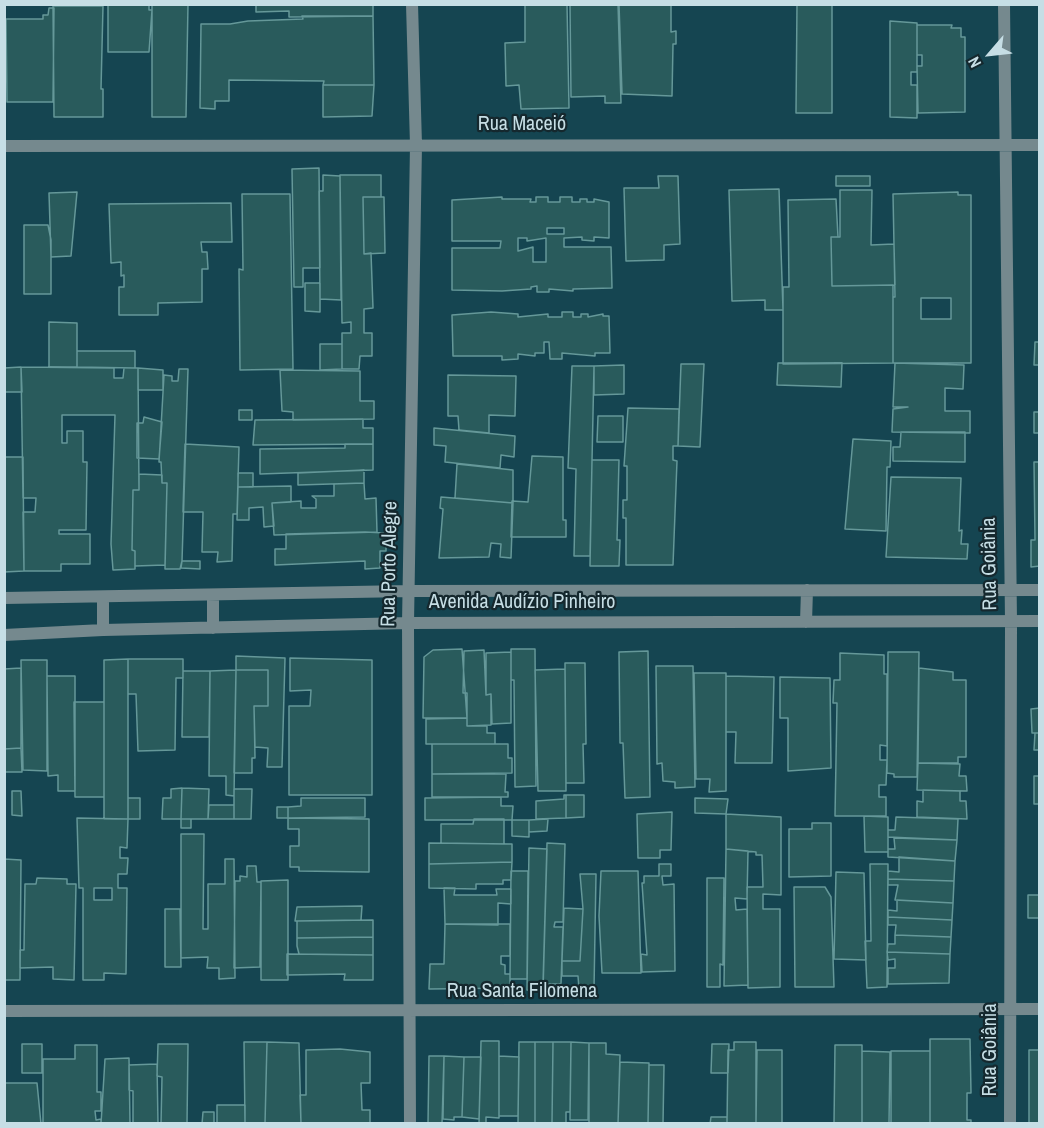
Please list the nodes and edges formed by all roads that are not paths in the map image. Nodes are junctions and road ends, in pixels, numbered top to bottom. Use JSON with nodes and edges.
{"nodes":[{"id":1,"x":412,"y":4,"type":"edge"},
{"id":2,"x":1004,"y":4,"type":"edge"},
{"id":3,"x":416,"y":145,"type":"junction"},
{"id":4,"x":1005,"y":145,"type":"junction"},
{"id":5,"x":1040,"y":145,"type":"edge"},
{"id":6,"x":4,"y":146,"type":"edge"},
{"id":7,"x":807,"y":590,"type":"junction"},
{"id":8,"x":1008,"y":590,"type":"junction"},
{"id":9,"x":1040,"y":590,"type":"edge"},
{"id":10,"x":409,"y":591,"type":"junction"},
{"id":11,"x":213,"y":595,"type":"junction"},
{"id":12,"x":4,"y":598,"type":"edge"},
{"id":13,"x":103,"y":598,"type":"junction"},
{"id":14,"x":1011,"y":621,"type":"junction"},
{"id":15,"x":1040,"y":621,"type":"edge"},
{"id":16,"x":806,"y":622,"type":"junction"},
{"id":17,"x":408,"y":623,"type":"junction"},
{"id":18,"x":213,"y":628,"type":"junction"},
{"id":19,"x":103,"y":630,"type":"junction"},
{"id":20,"x":4,"y":635,"type":"edge"},
{"id":21,"x":1040,"y":1009,"type":"edge"},
{"id":22,"x":1011,"y":1010,"type":"junction"},
{"id":23,"x":4,"y":1011,"type":"edge"},
{"id":24,"x":408,"y":1012,"type":"junction"},
{"id":25,"x":410,"y":1124,"type":"edge"},
{"id":26,"x":1010,"y":1124,"type":"edge"}],
"edges":[{"from":1,"to":3,"type":"street","name":"Rua Porto Alegre"},
{"from":2,"to":4,"type":"street","name":"Rua Goiânia"},
{"from":3,"to":4,"type":"street","name":"Rua Maceió"},
{"from":3,"to":6,"type":"street","name":"Rua Maceió"},
{"from":3,"to":10,"type":"street","name":"Rua Porto Alegre"},
{"from":4,"to":5,"type":"street","name":"Rua Maceió"},
{"from":4,"to":8,"type":"street","name":"Rua Goiânia"},
{"from":7,"to":8,"type":"street","name":"Avenida Audízio Pinheiro"},
{"from":7,"to":10,"type":"street","name":"Avenida Audízio Pinheiro"},
{"from":7,"to":16,"type":"street"},
{"from":8,"to":9,"type":"street","name":"Avenida Audízio Pinheiro"},
{"from":8,"to":14,"type":"street","name":"Rua Goiânia"},
{"from":10,"to":11,"type":"street","name":"Avenida Audízio Pinheiro"},
{"from":10,"to":17,"type":"street","name":"Rua Porto Alegre"},
{"from":11,"to":13,"type":"street","name":"Avenida Audízio Pinheiro"},
{"from":11,"to":18,"type":"street"},
{"from":12,"to":13,"type":"street","name":"Avenida Audízio Pinheiro"},
{"from":13,"to":19,"type":"street"},
{"from":14,"to":15,"type":"street","name":"Avenida Audízio Pinheiro"},
{"from":14,"to":16,"type":"street","name":"Avenida Audízio Pinheiro"},
{"from":14,"to":22,"type":"street","name":"Rua Goiânia"},
{"from":16,"to":17,"type":"street","name":"Avenida Audízio Pinheiro"},
{"from":17,"to":18,"type":"street","name":"Avenida Audízio Pinheiro"},
{"from":17,"to":24,"type":"street","name":"Rua Porto Alegre"},
{"from":18,"to":19,"type":"street","name":"Avenida Audízio Pinheiro"},
{"from":19,"to":20,"type":"street","name":"Avenida Audízio Pinheiro"},
{"from":21,"to":22,"type":"street","name":"Rua Santa Filomena"},
{"from":22,"to":24,"type":"street","name":"Rua Santa Filomena"},
{"from":22,"to":26,"type":"street","name":"Rua Goiânia"},
{"from":23,"to":24,"type":"street","name":"Rua Santa Filomena"},
{"from":24,"to":25,"type":"street","name":"Rua Porto Alegre"}]}
